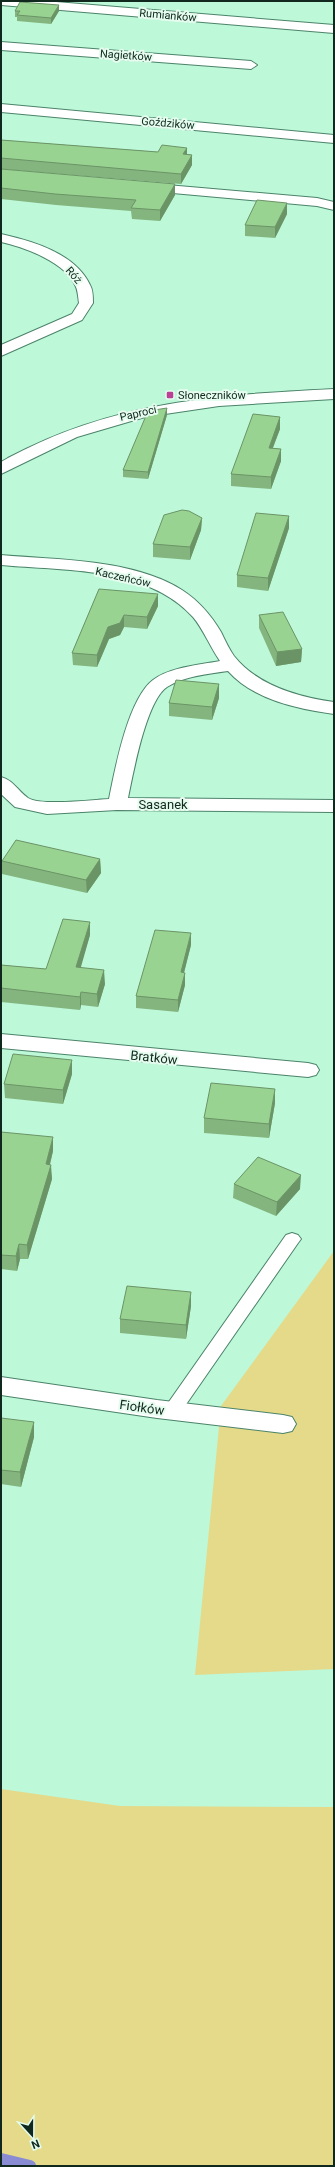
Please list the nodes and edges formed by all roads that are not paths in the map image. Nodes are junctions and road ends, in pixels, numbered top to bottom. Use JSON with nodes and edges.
{"nodes":[{"id":1,"x":1,"y":1,"type":"edge"},
{"id":2,"x":334,"y":29,"type":"edge"},
{"id":3,"x":1,"y":46,"type":"edge"},
{"id":4,"x":251,"y":65,"type":"dead end"},
{"id":5,"x":1,"y":108,"type":"edge"},
{"id":6,"x":334,"y":139,"type":"edge"},
{"id":7,"x":134,"y":186,"type":"edge"},
{"id":8,"x":334,"y":206,"type":"edge"},
{"id":9,"x":1,"y":238,"type":"edge"},
{"id":10,"x":1,"y":351,"type":"edge"},
{"id":11,"x":334,"y":394,"type":"edge"},
{"id":12,"x":1,"y":469,"type":"edge"},
{"id":13,"x":1,"y":560,"type":"edge"},
{"id":14,"x":232,"y":665,"type":"junction"},
{"id":15,"x":334,"y":708,"type":"edge"},
{"id":16,"x":1,"y":783,"type":"edge"},
{"id":17,"x":117,"y":804,"type":"junction"},
{"id":18,"x":334,"y":806,"type":"edge"},
{"id":19,"x":1,"y":1041,"type":"edge"},
{"id":20,"x":308,"y":1070,"type":"dead end"},
{"id":21,"x":292,"y":1239,"type":"dead end"},
{"id":22,"x":1,"y":1386,"type":"edge"},
{"id":23,"x":172,"y":1411,"type":"junction"},
{"id":24,"x":283,"y":1424,"type":"dead end"}],
"edges":[{"from":1,"to":2,"type":"street","name":"Rumianków"},
{"from":3,"to":4,"type":"street","name":"Nagietków"},
{"from":5,"to":6,"type":"street","name":"Goździków"},
{"from":7,"to":8,"type":"street"},
{"from":9,"to":10,"type":"street","name":"Róż"},
{"from":11,"to":12,"type":"street","name":"Paproci"},
{"from":13,"to":14,"type":"street","name":"Kaczeńców"},
{"from":14,"to":15,"type":"street","name":"Kaczeńców"},
{"from":14,"to":17,"type":"street"},
{"from":16,"to":17,"type":"street","name":"Sasanek"},
{"from":17,"to":18,"type":"street","name":"Sasanek"},
{"from":19,"to":20,"type":"street","name":"Bratków"},
{"from":21,"to":23,"type":"lane"},
{"from":22,"to":23,"type":"street","name":"Fiołków"},
{"from":23,"to":24,"type":"street","name":"Fiołków"}]}
